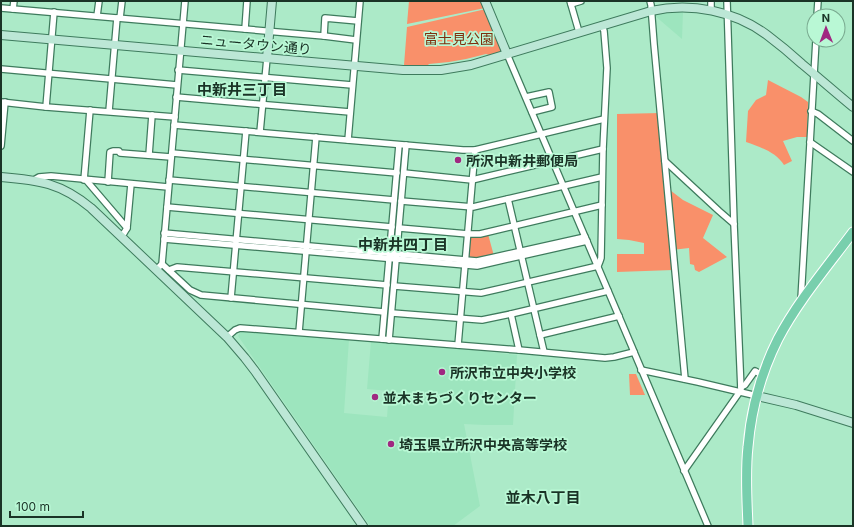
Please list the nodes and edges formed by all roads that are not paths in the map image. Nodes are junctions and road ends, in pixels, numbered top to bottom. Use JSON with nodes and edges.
{"nodes":[{"id":1,"x":14,"y":1,"type":"edge"},
{"id":2,"x":99,"y":1,"type":"edge"},
{"id":3,"x":122,"y":1,"type":"edge"},
{"id":4,"x":185,"y":1,"type":"edge"},
{"id":5,"x":247,"y":1,"type":"edge"},
{"id":6,"x":272,"y":1,"type":"edge"},
{"id":7,"x":360,"y":1,"type":"edge"},
{"id":8,"x":485,"y":1,"type":"edge"},
{"id":9,"x":581,"y":1,"type":"edge"},
{"id":10,"x":650,"y":1,"type":"edge"},
{"id":11,"x":711,"y":1,"type":"edge"},
{"id":12,"x":727,"y":1,"type":"edge"},
{"id":13,"x":570,"y":3,"type":"edge"},
{"id":14,"x":1,"y":8,"type":"edge"},
{"id":15,"x":13,"y":9,"type":"junction"},
{"id":16,"x":711,"y":10,"type":"junction"},
{"id":17,"x":651,"y":11,"type":"junction"},
{"id":18,"x":54,"y":12,"type":"junction"},
{"id":19,"x":727,"y":14,"type":"junction"},
{"id":20,"x":97,"y":16,"type":"junction"},
{"id":21,"x":119,"y":18,"type":"junction"},
{"id":22,"x":358,"y":21,"type":"junction"},
{"id":23,"x":183,"y":24,"type":"junction"},
{"id":24,"x":602,"y":25,"type":"junction"},
{"id":25,"x":245,"y":29,"type":"junction"},
{"id":26,"x":270,"y":32,"type":"junction"},
{"id":27,"x":579,"y":32,"type":"junction"},
{"id":28,"x":1,"y":35,"type":"edge"},
{"id":29,"x":324,"y":36,"type":"junction"},
{"id":30,"x":52,"y":39,"type":"junction"},
{"id":31,"x":356,"y":40,"type":"junction"},
{"id":32,"x":115,"y":45,"type":"junction"},
{"id":33,"x":816,"y":48,"type":"edge"},
{"id":34,"x":180,"y":51,"type":"junction"},
{"id":35,"x":507,"y":54,"type":"junction"},
{"id":36,"x":267,"y":58,"type":"junction"},
{"id":37,"x":354,"y":66,"type":"junction"},
{"id":38,"x":1,"y":69,"type":"edge"},
{"id":39,"x":178,"y":70,"type":"junction"},
{"id":40,"x":49,"y":74,"type":"junction"},
{"id":41,"x":814,"y":74,"type":"junction"},
{"id":42,"x":266,"y":77,"type":"junction"},
{"id":43,"x":112,"y":80,"type":"junction"},
{"id":44,"x":177,"y":85,"type":"junction"},
{"id":45,"x":352,"y":85,"type":"junction"},
{"id":46,"x":176,"y":97,"type":"junction"},
{"id":47,"x":526,"y":97,"type":"junction"},
{"id":48,"x":3,"y":102,"type":"edge"},
{"id":49,"x":263,"y":105,"type":"junction"},
{"id":50,"x":46,"y":107,"type":"junction"},
{"id":51,"x":853,"y":107,"type":"edge"},
{"id":52,"x":90,"y":110,"type":"junction"},
{"id":53,"x":811,"y":111,"type":"junction"},
{"id":54,"x":109,"y":112,"type":"junction"},
{"id":55,"x":350,"y":112,"type":"junction"},
{"id":56,"x":532,"y":112,"type":"junction"},
{"id":57,"x":152,"y":115,"type":"junction"},
{"id":58,"x":175,"y":117,"type":"junction"},
{"id":59,"x":604,"y":119,"type":"junction"},
{"id":60,"x":174,"y":125,"type":"junction"},
{"id":61,"x":246,"y":131,"type":"junction"},
{"id":62,"x":260,"y":132,"type":"junction"},
{"id":63,"x":542,"y":135,"type":"junction"},
{"id":64,"x":316,"y":137,"type":"junction"},
{"id":65,"x":348,"y":140,"type":"junction"},
{"id":66,"x":853,"y":141,"type":"edge"},
{"id":67,"x":810,"y":142,"type":"junction"},
{"id":68,"x":399,"y":145,"type":"junction"},
{"id":69,"x":406,"y":145,"type":"junction"},
{"id":70,"x":1,"y":146,"type":"edge"},
{"id":71,"x":603,"y":149,"type":"junction"},
{"id":72,"x":475,"y":150,"type":"junction"},
{"id":73,"x":149,"y":155,"type":"junction"},
{"id":74,"x":172,"y":155,"type":"junction"},
{"id":75,"x":244,"y":160,"type":"junction"},
{"id":76,"x":553,"y":161,"type":"junction"},
{"id":77,"x":665,"y":161,"type":"junction"},
{"id":78,"x":314,"y":166,"type":"junction"},
{"id":79,"x":853,"y":172,"type":"edge"},
{"id":80,"x":397,"y":173,"type":"junction"},
{"id":81,"x":404,"y":173,"type":"junction"},
{"id":82,"x":1,"y":177,"type":"edge"},
{"id":83,"x":602,"y":177,"type":"junction"},
{"id":84,"x":34,"y":180,"type":"junction"},
{"id":85,"x":85,"y":180,"type":"junction"},
{"id":86,"x":169,"y":180,"type":"junction"},
{"id":87,"x":472,"y":180,"type":"junction"},
{"id":88,"x":108,"y":182,"type":"junction"},
{"id":89,"x":132,"y":184,"type":"junction"},
{"id":90,"x":563,"y":186,"type":"junction"},
{"id":91,"x":168,"y":187,"type":"junction"},
{"id":92,"x":241,"y":187,"type":"junction"},
{"id":93,"x":311,"y":192,"type":"junction"},
{"id":94,"x":508,"y":199,"type":"junction"},
{"id":95,"x":394,"y":200,"type":"junction"},
{"id":96,"x":401,"y":200,"type":"junction"},
{"id":97,"x":602,"y":205,"type":"junction"},
{"id":98,"x":167,"y":207,"type":"junction"},
{"id":99,"x":470,"y":207,"type":"junction"},
{"id":100,"x":575,"y":211,"type":"junction"},
{"id":101,"x":238,"y":213,"type":"junction"},
{"id":102,"x":309,"y":219,"type":"junction"},
{"id":103,"x":734,"y":224,"type":"junction"},
{"id":104,"x":514,"y":226,"type":"junction"},
{"id":105,"x":392,"y":227,"type":"junction"},
{"id":106,"x":127,"y":228,"type":"junction"},
{"id":107,"x":399,"y":228,"type":"junction"},
{"id":108,"x":853,"y":232,"type":"edge"},
{"id":109,"x":468,"y":234,"type":"junction"},
{"id":110,"x":120,"y":236,"type":"junction"},
{"id":111,"x":164,"y":236,"type":"junction"},
{"id":112,"x":586,"y":239,"type":"junction"},
{"id":113,"x":236,"y":242,"type":"junction"},
{"id":114,"x":306,"y":248,"type":"junction"},
{"id":115,"x":521,"y":254,"type":"junction"},
{"id":116,"x":389,"y":256,"type":"junction"},
{"id":117,"x":396,"y":256,"type":"junction"},
{"id":118,"x":465,"y":262,"type":"junction"},
{"id":119,"x":598,"y":266,"type":"junction"},
{"id":120,"x":159,"y":267,"type":"junction"},
{"id":121,"x":169,"y":270,"type":"junction"},
{"id":122,"x":234,"y":271,"type":"junction"},
{"id":123,"x":304,"y":278,"type":"junction"},
{"id":124,"x":528,"y":282,"type":"junction"},
{"id":125,"x":386,"y":285,"type":"junction"},
{"id":126,"x":394,"y":286,"type":"junction"},
{"id":127,"x":608,"y":291,"type":"junction"},
{"id":128,"x":463,"y":292,"type":"junction"},
{"id":129,"x":231,"y":298,"type":"junction"},
{"id":130,"x":801,"y":302,"type":"junction"},
{"id":131,"x":301,"y":304,"type":"junction"},
{"id":132,"x":534,"y":309,"type":"junction"},
{"id":133,"x":384,"y":312,"type":"junction"},
{"id":134,"x":392,"y":312,"type":"junction"},
{"id":135,"x":511,"y":314,"type":"junction"},
{"id":136,"x":619,"y":316,"type":"junction"},
{"id":137,"x":460,"y":318,"type":"junction"},
{"id":138,"x":299,"y":332,"type":"junction"},
{"id":139,"x":540,"y":335,"type":"junction"},
{"id":140,"x":227,"y":337,"type":"junction"},
{"id":141,"x":382,"y":339,"type":"junction"},
{"id":142,"x":389,"y":340,"type":"junction"},
{"id":143,"x":458,"y":345,"type":"junction"},
{"id":144,"x":519,"y":350,"type":"junction"},
{"id":145,"x":544,"y":352,"type":"junction"},
{"id":146,"x":634,"y":352,"type":"junction"},
{"id":147,"x":641,"y":370,"type":"junction"},
{"id":148,"x":762,"y":375,"type":"junction"},
{"id":149,"x":685,"y":379,"type":"junction"},
{"id":150,"x":740,"y":390,"type":"junction"},
{"id":151,"x":756,"y":396,"type":"junction"},
{"id":152,"x":853,"y":423,"type":"edge"},
{"id":153,"x":684,"y":471,"type":"junction"},
{"id":154,"x":363,"y":526,"type":"edge"},
{"id":155,"x":708,"y":526,"type":"edge"},
{"id":156,"x":748,"y":526,"type":"edge"}],
"edges":[{"from":1,"to":15,"type":"street"},
{"from":2,"to":20,"type":"street"},
{"from":3,"to":21,"type":"street"},
{"from":4,"to":23,"type":"street"},
{"from":5,"to":25,"type":"street"},
{"from":6,"to":26,"type":"street"},
{"from":7,"to":22,"type":"street"},
{"from":8,"to":35,"type":"street"},
{"from":9,"to":13,"type":"street"},
{"from":10,"to":17,"type":"street"},
{"from":11,"to":16,"type":"street"},
{"from":12,"to":19,"type":"street"},
{"from":13,"to":27,"type":"street"},
{"from":14,"to":15,"type":"street"},
{"from":15,"to":18,"type":"street"},
{"from":16,"to":17,"type":"street","name":"ニュータウン通り"},
{"from":16,"to":19,"type":"street","name":"ニュータウン通り"},
{"from":17,"to":24,"type":"street","name":"ニュータウン通り"},
{"from":17,"to":77,"type":"street"},
{"from":18,"to":20,"type":"street"},
{"from":18,"to":30,"type":"street"},
{"from":19,"to":41,"type":"street","name":"ニュータウン通り"},
{"from":19,"to":103,"type":"street"},
{"from":20,"to":21,"type":"street"},
{"from":21,"to":23,"type":"street"},
{"from":21,"to":32,"type":"street"},
{"from":22,"to":29,"type":"street"},
{"from":22,"to":31,"type":"street"},
{"from":23,"to":25,"type":"street"},
{"from":23,"to":34,"type":"street"},
{"from":24,"to":27,"type":"street","name":"ニュータウン通り"},
{"from":24,"to":59,"type":"street"},
{"from":25,"to":26,"type":"street"},
{"from":26,"to":29,"type":"street"},
{"from":26,"to":36,"type":"street"},
{"from":27,"to":35,"type":"street","name":"ニュータウン通り"},
{"from":28,"to":30,"type":"street","name":"ニュータウン通り"},
{"from":29,"to":31,"type":"street"},
{"from":30,"to":32,"type":"street","name":"ニュータウン通り"},
{"from":30,"to":40,"type":"street"},
{"from":31,"to":37,"type":"street"},
{"from":32,"to":34,"type":"street","name":"ニュータウン通り"},
{"from":32,"to":43,"type":"street"},
{"from":33,"to":41,"type":"street"},
{"from":34,"to":36,"type":"street","name":"ニュータウン通り"},
{"from":34,"to":39,"type":"street"},
{"from":35,"to":37,"type":"street","name":"ニュータウン通り"},
{"from":35,"to":47,"type":"street"},
{"from":36,"to":37,"type":"street","name":"ニュータウン通り"},
{"from":36,"to":42,"type":"street"},
{"from":37,"to":45,"type":"street"},
{"from":38,"to":40,"type":"street"},
{"from":39,"to":42,"type":"street"},
{"from":39,"to":44,"type":"street"},
{"from":40,"to":43,"type":"street"},
{"from":40,"to":50,"type":"street"},
{"from":41,"to":51,"type":"street","name":"ニュータウン通り"},
{"from":41,"to":53,"type":"street"},
{"from":42,"to":45,"type":"street"},
{"from":42,"to":49,"type":"street"},
{"from":43,"to":44,"type":"street"},
{"from":43,"to":54,"type":"street"},
{"from":44,"to":46,"type":"street"},
{"from":45,"to":55,"type":"street"},
{"from":46,"to":49,"type":"street"},
{"from":46,"to":58,"type":"street"},
{"from":47,"to":56,"type":"street"},
{"from":47,"to":56,"type":"street"},
{"from":48,"to":50,"type":"street"},
{"from":48,"to":70,"type":"street"},
{"from":49,"to":55,"type":"street"},
{"from":49,"to":62,"type":"street"},
{"from":50,"to":52,"type":"street"},
{"from":52,"to":54,"type":"street"},
{"from":52,"to":85,"type":"street"},
{"from":53,"to":66,"type":"street"},
{"from":53,"to":67,"type":"street"},
{"from":54,"to":57,"type":"street"},
{"from":55,"to":65,"type":"street"},
{"from":56,"to":63,"type":"street"},
{"from":57,"to":58,"type":"street"},
{"from":57,"to":73,"type":"street"},
{"from":58,"to":60,"type":"street"},
{"from":59,"to":63,"type":"street"},
{"from":59,"to":71,"type":"street"},
{"from":60,"to":61,"type":"street"},
{"from":60,"to":74,"type":"street"},
{"from":61,"to":62,"type":"street"},
{"from":61,"to":75,"type":"street"},
{"from":62,"to":64,"type":"street"},
{"from":63,"to":72,"type":"street"},
{"from":63,"to":76,"type":"street"},
{"from":64,"to":65,"type":"street"},
{"from":64,"to":78,"type":"street"},
{"from":65,"to":68,"type":"street"},
{"from":67,"to":79,"type":"street"},
{"from":67,"to":130,"type":"street"},
{"from":68,"to":69,"type":"street"},
{"from":68,"to":80,"type":"street"},
{"from":69,"to":72,"type":"street"},
{"from":69,"to":81,"type":"street"},
{"from":71,"to":76,"type":"street"},
{"from":71,"to":83,"type":"street"},
{"from":72,"to":87,"type":"street"},
{"from":73,"to":74,"type":"street"},
{"from":73,"to":88,"type":"street"},
{"from":74,"to":75,"type":"street"},
{"from":74,"to":86,"type":"street"},
{"from":75,"to":78,"type":"street"},
{"from":75,"to":92,"type":"street"},
{"from":76,"to":87,"type":"street"},
{"from":76,"to":90,"type":"street"},
{"from":77,"to":103,"type":"street"},
{"from":77,"to":149,"type":"street"},
{"from":78,"to":80,"type":"street"},
{"from":78,"to":93,"type":"street"},
{"from":80,"to":95,"type":"street"},
{"from":81,"to":87,"type":"street"},
{"from":81,"to":96,"type":"street"},
{"from":82,"to":84,"type":"street"},
{"from":83,"to":90,"type":"street"},
{"from":83,"to":97,"type":"street"},
{"from":84,"to":85,"type":"street"},
{"from":84,"to":110,"type":"street"},
{"from":85,"to":88,"type":"street"},
{"from":85,"to":106,"type":"street"},
{"from":86,"to":91,"type":"street"},
{"from":86,"to":92,"type":"street"},
{"from":87,"to":99,"type":"street"},
{"from":88,"to":89,"type":"street"},
{"from":89,"to":91,"type":"street"},
{"from":89,"to":106,"type":"street"},
{"from":90,"to":94,"type":"street"},
{"from":90,"to":100,"type":"street"},
{"from":91,"to":98,"type":"street"},
{"from":92,"to":93,"type":"street"},
{"from":92,"to":101,"type":"street"},
{"from":93,"to":95,"type":"street"},
{"from":93,"to":102,"type":"street"},
{"from":94,"to":99,"type":"street"},
{"from":94,"to":104,"type":"street"},
{"from":95,"to":105,"type":"street"},
{"from":96,"to":99,"type":"street"},
{"from":96,"to":107,"type":"street"},
{"from":97,"to":100,"type":"street"},
{"from":97,"to":119,"type":"street"},
{"from":98,"to":101,"type":"street"},
{"from":98,"to":111,"type":"street"},
{"from":99,"to":109,"type":"street"},
{"from":100,"to":104,"type":"street"},
{"from":100,"to":112,"type":"street"},
{"from":101,"to":102,"type":"street"},
{"from":101,"to":113,"type":"street"},
{"from":102,"to":105,"type":"street"},
{"from":102,"to":114,"type":"street"},
{"from":103,"to":150,"type":"street"},
{"from":104,"to":109,"type":"street"},
{"from":104,"to":115,"type":"street"},
{"from":105,"to":116,"type":"street"},
{"from":106,"to":110,"type":"street"},
{"from":107,"to":109,"type":"street"},
{"from":107,"to":117,"type":"street"},
{"from":108,"to":130,"type":"main road"},
{"from":109,"to":118,"type":"street"},
{"from":110,"to":120,"type":"street"},
{"from":111,"to":113,"type":"street"},
{"from":111,"to":120,"type":"street"},
{"from":112,"to":115,"type":"street"},
{"from":112,"to":119,"type":"street"},
{"from":113,"to":114,"type":"street"},
{"from":113,"to":122,"type":"street"},
{"from":114,"to":116,"type":"street"},
{"from":114,"to":123,"type":"street"},
{"from":115,"to":118,"type":"street"},
{"from":115,"to":124,"type":"street"},
{"from":116,"to":117,"type":"street"},
{"from":116,"to":125,"type":"street"},
{"from":117,"to":118,"type":"street"},
{"from":117,"to":126,"type":"street"},
{"from":118,"to":128,"type":"street"},
{"from":119,"to":124,"type":"street"},
{"from":119,"to":127,"type":"street"},
{"from":120,"to":121,"type":"street"},
{"from":120,"to":140,"type":"street"},
{"from":121,"to":122,"type":"street"},
{"from":121,"to":129,"type":"street"},
{"from":122,"to":123,"type":"street"},
{"from":122,"to":129,"type":"street"},
{"from":123,"to":125,"type":"street"},
{"from":123,"to":131,"type":"street"},
{"from":124,"to":128,"type":"street"},
{"from":124,"to":132,"type":"street"},
{"from":125,"to":133,"type":"street"},
{"from":126,"to":128,"type":"street"},
{"from":126,"to":134,"type":"street"},
{"from":127,"to":132,"type":"street"},
{"from":127,"to":136,"type":"street"},
{"from":128,"to":137,"type":"street"},
{"from":129,"to":131,"type":"street"},
{"from":130,"to":148,"type":"main road"},
{"from":131,"to":133,"type":"street"},
{"from":131,"to":138,"type":"street"},
{"from":132,"to":135,"type":"street"},
{"from":132,"to":139,"type":"street"},
{"from":133,"to":141,"type":"street"},
{"from":134,"to":137,"type":"street"},
{"from":134,"to":142,"type":"street"},
{"from":135,"to":137,"type":"street"},
{"from":135,"to":144,"type":"street"},
{"from":136,"to":139,"type":"street"},
{"from":136,"to":146,"type":"street"},
{"from":137,"to":143,"type":"street"},
{"from":138,"to":140,"type":"street"},
{"from":138,"to":141,"type":"street"},
{"from":139,"to":145,"type":"street"},
{"from":140,"to":154,"type":"street"},
{"from":141,"to":142,"type":"street"},
{"from":142,"to":143,"type":"street"},
{"from":143,"to":144,"type":"street"},
{"from":144,"to":145,"type":"street"},
{"from":145,"to":146,"type":"street"},
{"from":146,"to":147,"type":"street"},
{"from":147,"to":149,"type":"street"},
{"from":147,"to":153,"type":"street"},
{"from":148,"to":150,"type":"street"},
{"from":148,"to":151,"type":"main road"},
{"from":149,"to":150,"type":"street"},
{"from":150,"to":151,"type":"street"},
{"from":150,"to":153,"type":"street"},
{"from":151,"to":152,"type":"street"},
{"from":151,"to":156,"type":"main road"},
{"from":153,"to":155,"type":"street"}]}
